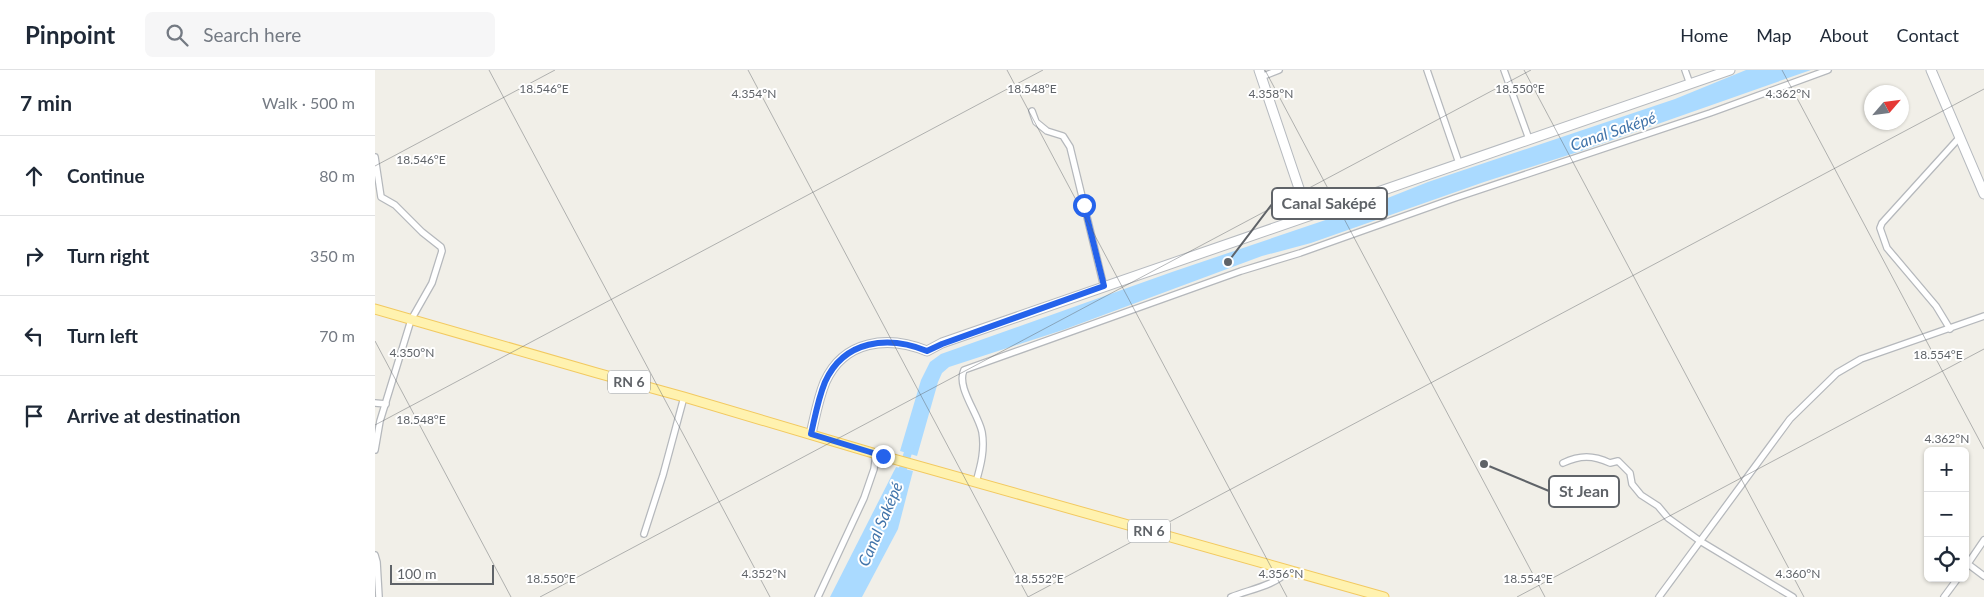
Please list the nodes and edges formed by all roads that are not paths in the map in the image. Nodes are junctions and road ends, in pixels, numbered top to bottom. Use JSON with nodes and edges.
{"nodes":[{"id":1,"x":1279,"y":70,"type":"edge"},
{"id":2,"x":1427,"y":70,"type":"edge"},
{"id":3,"x":1504,"y":70,"type":"edge"},
{"id":4,"x":1685,"y":70,"type":"edge"},
{"id":5,"x":1730,"y":70,"type":"edge"},
{"id":6,"x":1828,"y":70,"type":"edge"},
{"id":7,"x":1931,"y":70,"type":"edge"},
{"id":8,"x":1260,"y":73,"type":"edge"},
{"id":9,"x":1690,"y":84,"type":"junction"},
{"id":10,"x":1032,"y":111,"type":"dead end"},
{"id":11,"x":1959,"y":138,"type":"junction"},
{"id":12,"x":1529,"y":139,"type":"junction"},
{"id":13,"x":375,"y":157,"type":"edge"},
{"id":14,"x":1459,"y":163,"type":"junction"},
{"id":15,"x":1984,"y":194,"type":"edge"},
{"id":16,"x":1308,"y":215,"type":"junction"},
{"id":17,"x":1104,"y":286,"type":"junction"},
{"id":18,"x":375,"y":309,"type":"edge"},
{"id":19,"x":1984,"y":316,"type":"edge"},
{"id":20,"x":411,"y":320,"type":"junction"},
{"id":21,"x":1950,"y":329,"type":"junction"},
{"id":22,"x":685,"y":397,"type":"junction"},
{"id":23,"x":375,"y":404,"type":"edge"},
{"id":24,"x":386,"y":404,"type":"junction"},
{"id":25,"x":811,"y":434,"type":"junction"},
{"id":26,"x":375,"y":450,"type":"edge"},
{"id":27,"x":879,"y":455,"type":"junction"},
{"id":28,"x":1563,"y":462,"type":"dead end"},
{"id":29,"x":977,"y":482,"type":"junction"},
{"id":30,"x":644,"y":534,"type":"dead end"},
{"id":31,"x":1984,"y":540,"type":"edge"},
{"id":32,"x":1700,"y":542,"type":"junction"},
{"id":33,"x":375,"y":555,"type":"edge"},
{"id":34,"x":1969,"y":563,"type":"edge"},
{"id":35,"x":1969,"y":567,"type":"edge"},
{"id":36,"x":1288,"y":570,"type":"junction"},
{"id":37,"x":1984,"y":576,"type":"edge"},
{"id":38,"x":1955,"y":582,"type":"edge"},
{"id":39,"x":379,"y":597,"type":"edge"},
{"id":40,"x":818,"y":597,"type":"edge"},
{"id":41,"x":1231,"y":597,"type":"edge"},
{"id":42,"x":1384,"y":597,"type":"edge"},
{"id":43,"x":1659,"y":597,"type":"edge"},
{"id":44,"x":1793,"y":597,"type":"edge"},
{"id":45,"x":1944,"y":597,"type":"edge"}],
"edges":[{"from":1,"to":8,"type":"street"},
{"from":2,"to":14,"type":"street"},
{"from":3,"to":12,"type":"street"},
{"from":4,"to":9,"type":"street"},
{"from":5,"to":9,"type":"street"},
{"from":6,"to":29,"type":"street"},
{"from":7,"to":11,"type":"street"},
{"from":8,"to":16,"type":"street"},
{"from":9,"to":12,"type":"street"},
{"from":10,"to":17,"type":"street"},
{"from":11,"to":15,"type":"street"},
{"from":11,"to":21,"type":"street"},
{"from":12,"to":14,"type":"street"},
{"from":13,"to":20,"type":"street"},
{"from":14,"to":16,"type":"street"},
{"from":16,"to":17,"type":"street"},
{"from":17,"to":25,"type":"street"},
{"from":18,"to":20,"type":"main road","number":"RN 6"},
{"from":19,"to":21,"type":"street"},
{"from":20,"to":22,"type":"main road","number":"RN 6"},
{"from":20,"to":24,"type":"street"},
{"from":21,"to":32,"type":"street"},
{"from":22,"to":25,"type":"main road","number":"RN 6"},
{"from":22,"to":30,"type":"street"},
{"from":23,"to":24,"type":"street"},
{"from":24,"to":26,"type":"street"},
{"from":25,"to":27,"type":"main road","number":"RN 6"},
{"from":27,"to":29,"type":"main road","number":"RN 6"},
{"from":27,"to":40,"type":"street"},
{"from":28,"to":32,"type":"street"},
{"from":29,"to":36,"type":"main road","number":"RN 6"},
{"from":31,"to":34,"type":"street"},
{"from":32,"to":43,"type":"street"},
{"from":32,"to":44,"type":"street"},
{"from":33,"to":39,"type":"street"},
{"from":35,"to":37,"type":"street"},
{"from":36,"to":41,"type":"street"},
{"from":36,"to":42,"type":"main road","number":"RN 6"},
{"from":38,"to":45,"type":"street"}]}
